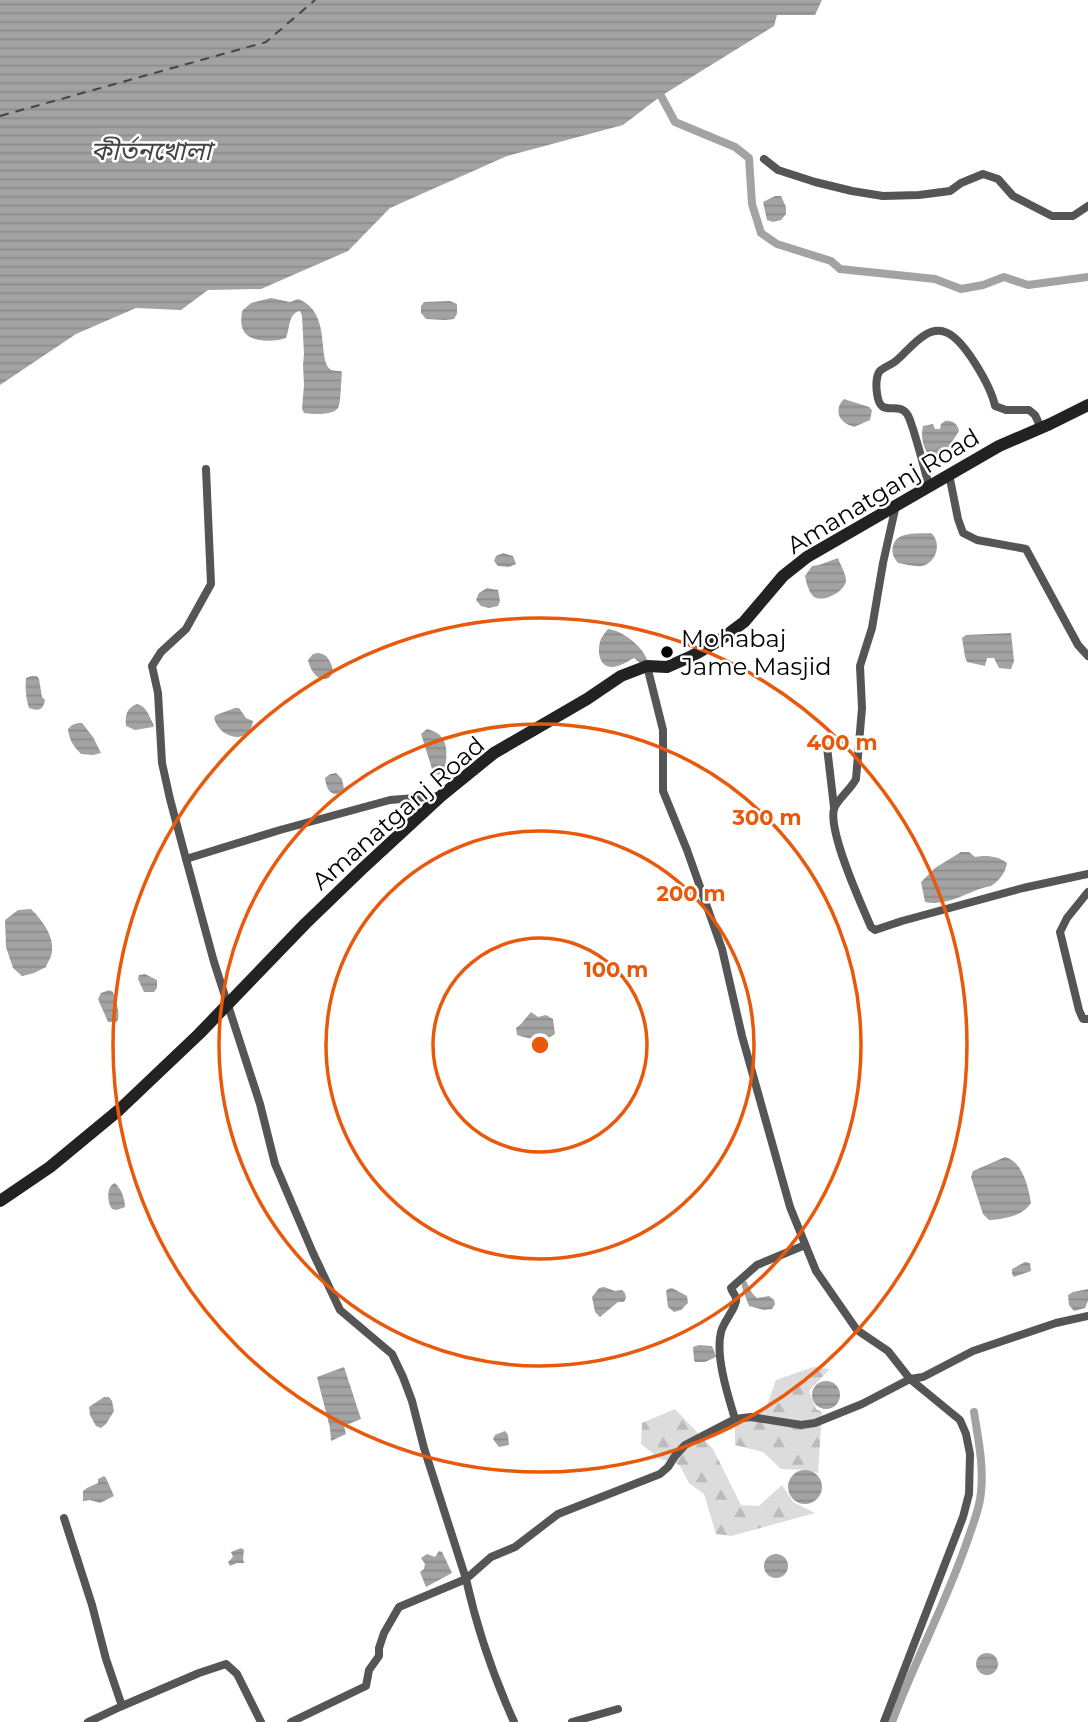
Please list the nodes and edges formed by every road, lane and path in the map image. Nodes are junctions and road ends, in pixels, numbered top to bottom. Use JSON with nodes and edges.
{"nodes":[{"id":1,"x":764,"y":159,"type":"dead end"},
{"id":2,"x":1088,"y":206,"type":"edge"},
{"id":3,"x":1088,"y":405,"type":"edge"},
{"id":4,"x":1041,"y":428,"type":"junction"},
{"id":5,"x":206,"y":469,"type":"dead end"},
{"id":6,"x":949,"y":474,"type":"junction"},
{"id":7,"x":929,"y":486,"type":"junction"},
{"id":8,"x":896,"y":505,"type":"junction"},
{"id":9,"x":1088,"y":656,"type":"edge"},
{"id":10,"x":647,"y":666,"type":"junction"},
{"id":11,"x":827,"y":747,"type":"dead end"},
{"id":12,"x":441,"y":796,"type":"junction"},
{"id":13,"x":834,"y":807,"type":"junction"},
{"id":14,"x":186,"y":859,"type":"junction"},
{"id":15,"x":1088,"y":874,"type":"edge"},
{"id":16,"x":1088,"y":892,"type":"edge"},
{"id":17,"x":228,"y":1004,"type":"junction"},
{"id":18,"x":1088,"y":1019,"type":"edge"},
{"id":19,"x":0,"y":1201,"type":"edge"},
{"id":20,"x":805,"y":1245,"type":"junction"},
{"id":21,"x":1088,"y":1316,"type":"edge"},
{"id":22,"x":910,"y":1379,"type":"junction"},
{"id":23,"x":735,"y":1419,"type":"junction"},
{"id":24,"x":64,"y":1518,"type":"dead end"},
{"id":25,"x":466,"y":1579,"type":"junction"},
{"id":26,"x":122,"y":1706,"type":"junction"},
{"id":27,"x":618,"y":1709,"type":"dead end"},
{"id":28,"x":88,"y":1722,"type":"edge"},
{"id":29,"x":261,"y":1722,"type":"edge"},
{"id":30,"x":291,"y":1722,"type":"edge"},
{"id":31,"x":514,"y":1722,"type":"edge"},
{"id":32,"x":572,"y":1722,"type":"edge"},
{"id":33,"x":884,"y":1722,"type":"edge"}],
"edges":[{"from":1,"to":2,"type":"street"},
{"from":3,"to":4,"type":"main road","name":"Amanatganj Road"},
{"from":4,"to":6,"type":"main road","name":"Amanatganj Road"},
{"from":4,"to":7,"type":"street"},
{"from":5,"to":14,"type":"street"},
{"from":6,"to":7,"type":"main road","name":"Amanatganj Road"},
{"from":6,"to":9,"type":"street"},
{"from":7,"to":8,"type":"main road","name":"Amanatganj Road"},
{"from":8,"to":10,"type":"main road","name":"Amanatganj Road"},
{"from":8,"to":13,"type":"street"},
{"from":10,"to":12,"type":"main road","name":"Amanatganj Road"},
{"from":10,"to":20,"type":"street"},
{"from":11,"to":13,"type":"street"},
{"from":12,"to":14,"type":"street"},
{"from":12,"to":17,"type":"main road","name":"Amanatganj Road"},
{"from":13,"to":15,"type":"street"},
{"from":14,"to":17,"type":"street"},
{"from":16,"to":18,"type":"street"},
{"from":17,"to":19,"type":"main road","name":"Amanatganj Road"},
{"from":17,"to":25,"type":"street"},
{"from":20,"to":22,"type":"street"},
{"from":20,"to":23,"type":"street"},
{"from":21,"to":22,"type":"street"},
{"from":22,"to":23,"type":"street"},
{"from":22,"to":33,"type":"street"},
{"from":23,"to":25,"type":"street"},
{"from":24,"to":26,"type":"street"},
{"from":25,"to":30,"type":"street"},
{"from":25,"to":31,"type":"street"},
{"from":26,"to":28,"type":"street"},
{"from":26,"to":29,"type":"street"},
{"from":27,"to":32,"type":"street"}]}
